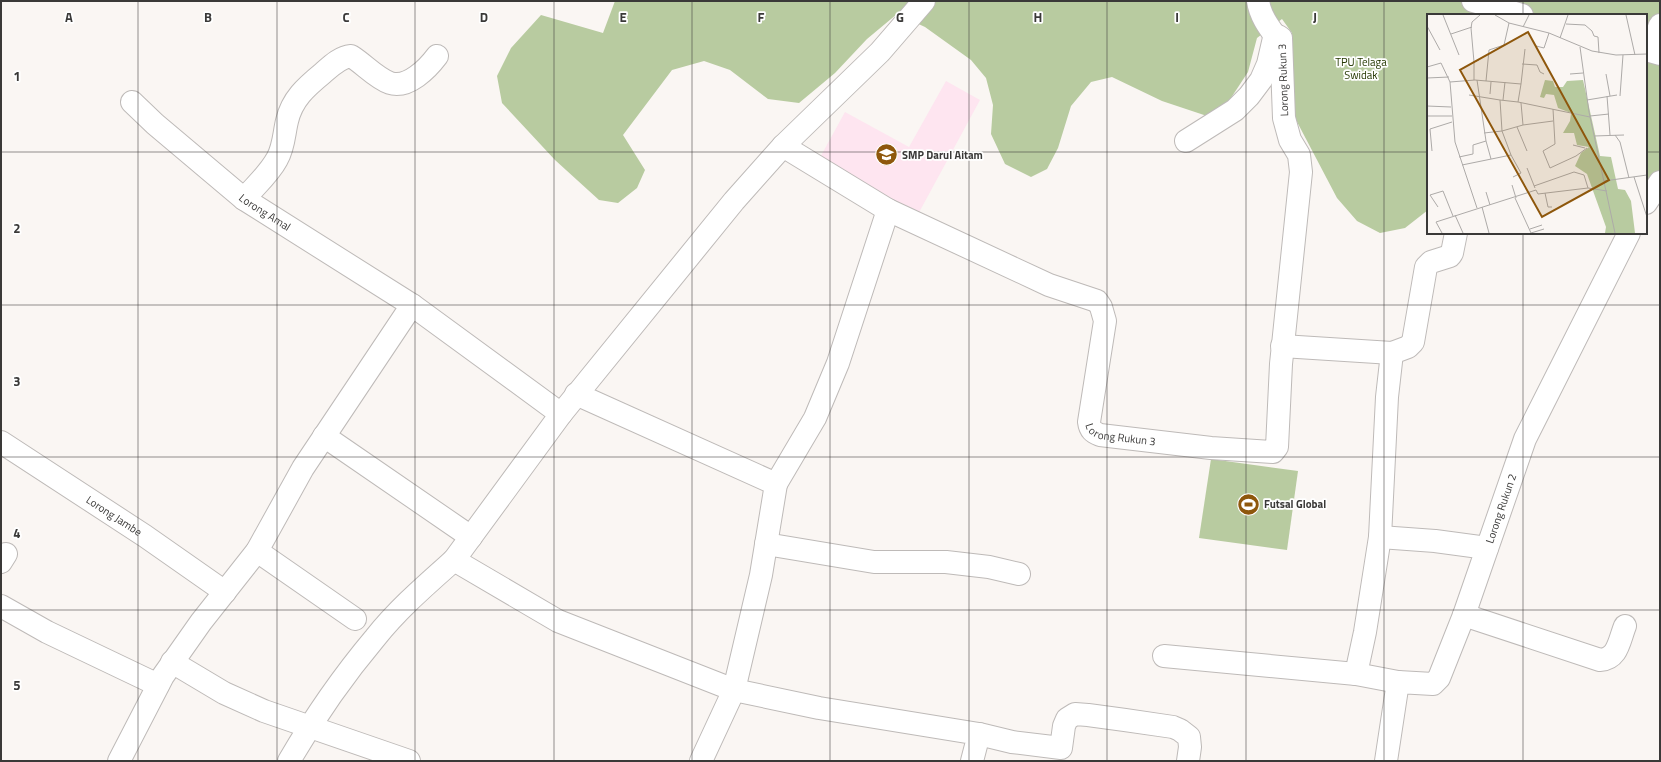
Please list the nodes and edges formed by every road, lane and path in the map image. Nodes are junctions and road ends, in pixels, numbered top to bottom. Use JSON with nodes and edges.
{"nodes":[{"id":1,"x":924,"y":1,"type":"edge"},
{"id":2,"x":1258,"y":1,"type":"edge"},
{"id":3,"x":1473,"y":1,"type":"edge"},
{"id":4,"x":1518,"y":14,"type":"edge"},
{"id":5,"x":1660,"y":26,"type":"edge"},
{"id":6,"x":1276,"y":37,"type":"junction"},
{"id":7,"x":1652,"y":52,"type":"edge"},
{"id":8,"x":437,"y":56,"type":"dead end"},
{"id":9,"x":132,"y":102,"type":"dead end"},
{"id":10,"x":1186,"y":141,"type":"dead end"},
{"id":11,"x":783,"y":146,"type":"junction"},
{"id":12,"x":1660,"y":182,"type":"edge"},
{"id":13,"x":244,"y":199,"type":"junction"},
{"id":14,"x":1647,"y":202,"type":"edge"},
{"id":15,"x":888,"y":210,"type":"junction"},
{"id":16,"x":1456,"y":234,"type":"edge"},
{"id":17,"x":1628,"y":234,"type":"edge"},
{"id":18,"x":412,"y":305,"type":"junction"},
{"id":19,"x":1392,"y":353,"type":"junction"},
{"id":20,"x":1281,"y":355,"type":"junction"},
{"id":21,"x":576,"y":394,"type":"junction"},
{"id":22,"x":561,"y":414,"type":"junction"},
{"id":23,"x":324,"y":436,"type":"junction"},
{"id":24,"x":1,"y":442,"type":"edge"},
{"id":25,"x":776,"y":484,"type":"junction"},
{"id":26,"x":471,"y":537,"type":"junction"},
{"id":27,"x":1380,"y":537,"type":"junction"},
{"id":28,"x":766,"y":544,"type":"junction"},
{"id":29,"x":1487,"y":548,"type":"junction"},
{"id":30,"x":258,"y":551,"type":"junction"},
{"id":31,"x":454,"y":560,"type":"junction"},
{"id":32,"x":1019,"y":574,"type":"dead end"},
{"id":33,"x":225,"y":592,"type":"junction"},
{"id":34,"x":1,"y":606,"type":"edge"},
{"id":35,"x":1464,"y":616,"type":"junction"},
{"id":36,"x":355,"y":620,"type":"dead end"},
{"id":37,"x":1625,"y":626,"type":"dead end"},
{"id":38,"x":1164,"y":656,"type":"dead end"},
{"id":39,"x":172,"y":662,"type":"junction"},
{"id":40,"x":1356,"y":674,"type":"junction"},
{"id":41,"x":1398,"y":682,"type":"junction"},
{"id":42,"x":158,"y":685,"type":"junction"},
{"id":43,"x":734,"y":690,"type":"junction"},
{"id":44,"x":309,"y":727,"type":"junction"},
{"id":45,"x":979,"y":734,"type":"junction"},
{"id":46,"x":119,"y":761,"type":"edge"},
{"id":47,"x":289,"y":761,"type":"edge"},
{"id":48,"x":409,"y":761,"type":"edge"},
{"id":49,"x":701,"y":761,"type":"edge"},
{"id":50,"x":972,"y":761,"type":"edge"},
{"id":51,"x":1188,"y":761,"type":"edge"},
{"id":52,"x":1386,"y":761,"type":"edge"}],
"edges":[{"from":1,"to":11,"type":"street"},
{"from":2,"to":6,"type":"street"},
{"from":3,"to":4,"type":"street"},
{"from":5,"to":7,"type":"street"},
{"from":6,"to":10,"type":"street","name":"Lorong Rukun 3"},
{"from":6,"to":20,"type":"street","name":"Lorong Rukun 3"},
{"from":8,"to":13,"type":"street"},
{"from":9,"to":13,"type":"street","name":"Lorong Amal"},
{"from":11,"to":15,"type":"street"},
{"from":11,"to":21,"type":"street"},
{"from":12,"to":14,"type":"street"},
{"from":13,"to":18,"type":"street","name":"Lorong Amal"},
{"from":15,"to":20,"type":"street","name":"Lorong Rukun 3"},
{"from":15,"to":25,"type":"street"},
{"from":16,"to":19,"type":"street"},
{"from":17,"to":29,"type":"street","name":"Lorong Rukun 2"},
{"from":18,"to":22,"type":"street","name":"Lorong Amal"},
{"from":18,"to":23,"type":"street"},
{"from":19,"to":20,"type":"street"},
{"from":19,"to":27,"type":"street"},
{"from":21,"to":22,"type":"street"},
{"from":21,"to":25,"type":"street"},
{"from":22,"to":26,"type":"street"},
{"from":23,"to":26,"type":"street"},
{"from":23,"to":30,"type":"street"},
{"from":24,"to":33,"type":"street","name":"Lorong Jambe"},
{"from":25,"to":28,"type":"street"},
{"from":26,"to":31,"type":"street"},
{"from":27,"to":29,"type":"street"},
{"from":27,"to":40,"type":"street"},
{"from":28,"to":32,"type":"street"},
{"from":28,"to":43,"type":"street"},
{"from":29,"to":35,"type":"street","name":"Lorong Rukun 2"},
{"from":30,"to":33,"type":"street"},
{"from":30,"to":36,"type":"street"},
{"from":31,"to":43,"type":"street"},
{"from":31,"to":44,"type":"street"},
{"from":33,"to":39,"type":"street"},
{"from":34,"to":42,"type":"street"},
{"from":35,"to":37,"type":"street"},
{"from":35,"to":41,"type":"street","name":"Lorong Rukun 2"},
{"from":38,"to":40,"type":"street"},
{"from":39,"to":42,"type":"street"},
{"from":39,"to":44,"type":"street"},
{"from":40,"to":41,"type":"street"},
{"from":41,"to":52,"type":"street"},
{"from":42,"to":46,"type":"street"},
{"from":43,"to":45,"type":"street"},
{"from":43,"to":49,"type":"street"},
{"from":44,"to":47,"type":"street"},
{"from":44,"to":48,"type":"street"},
{"from":45,"to":50,"type":"street"},
{"from":45,"to":51,"type":"street"}]}
